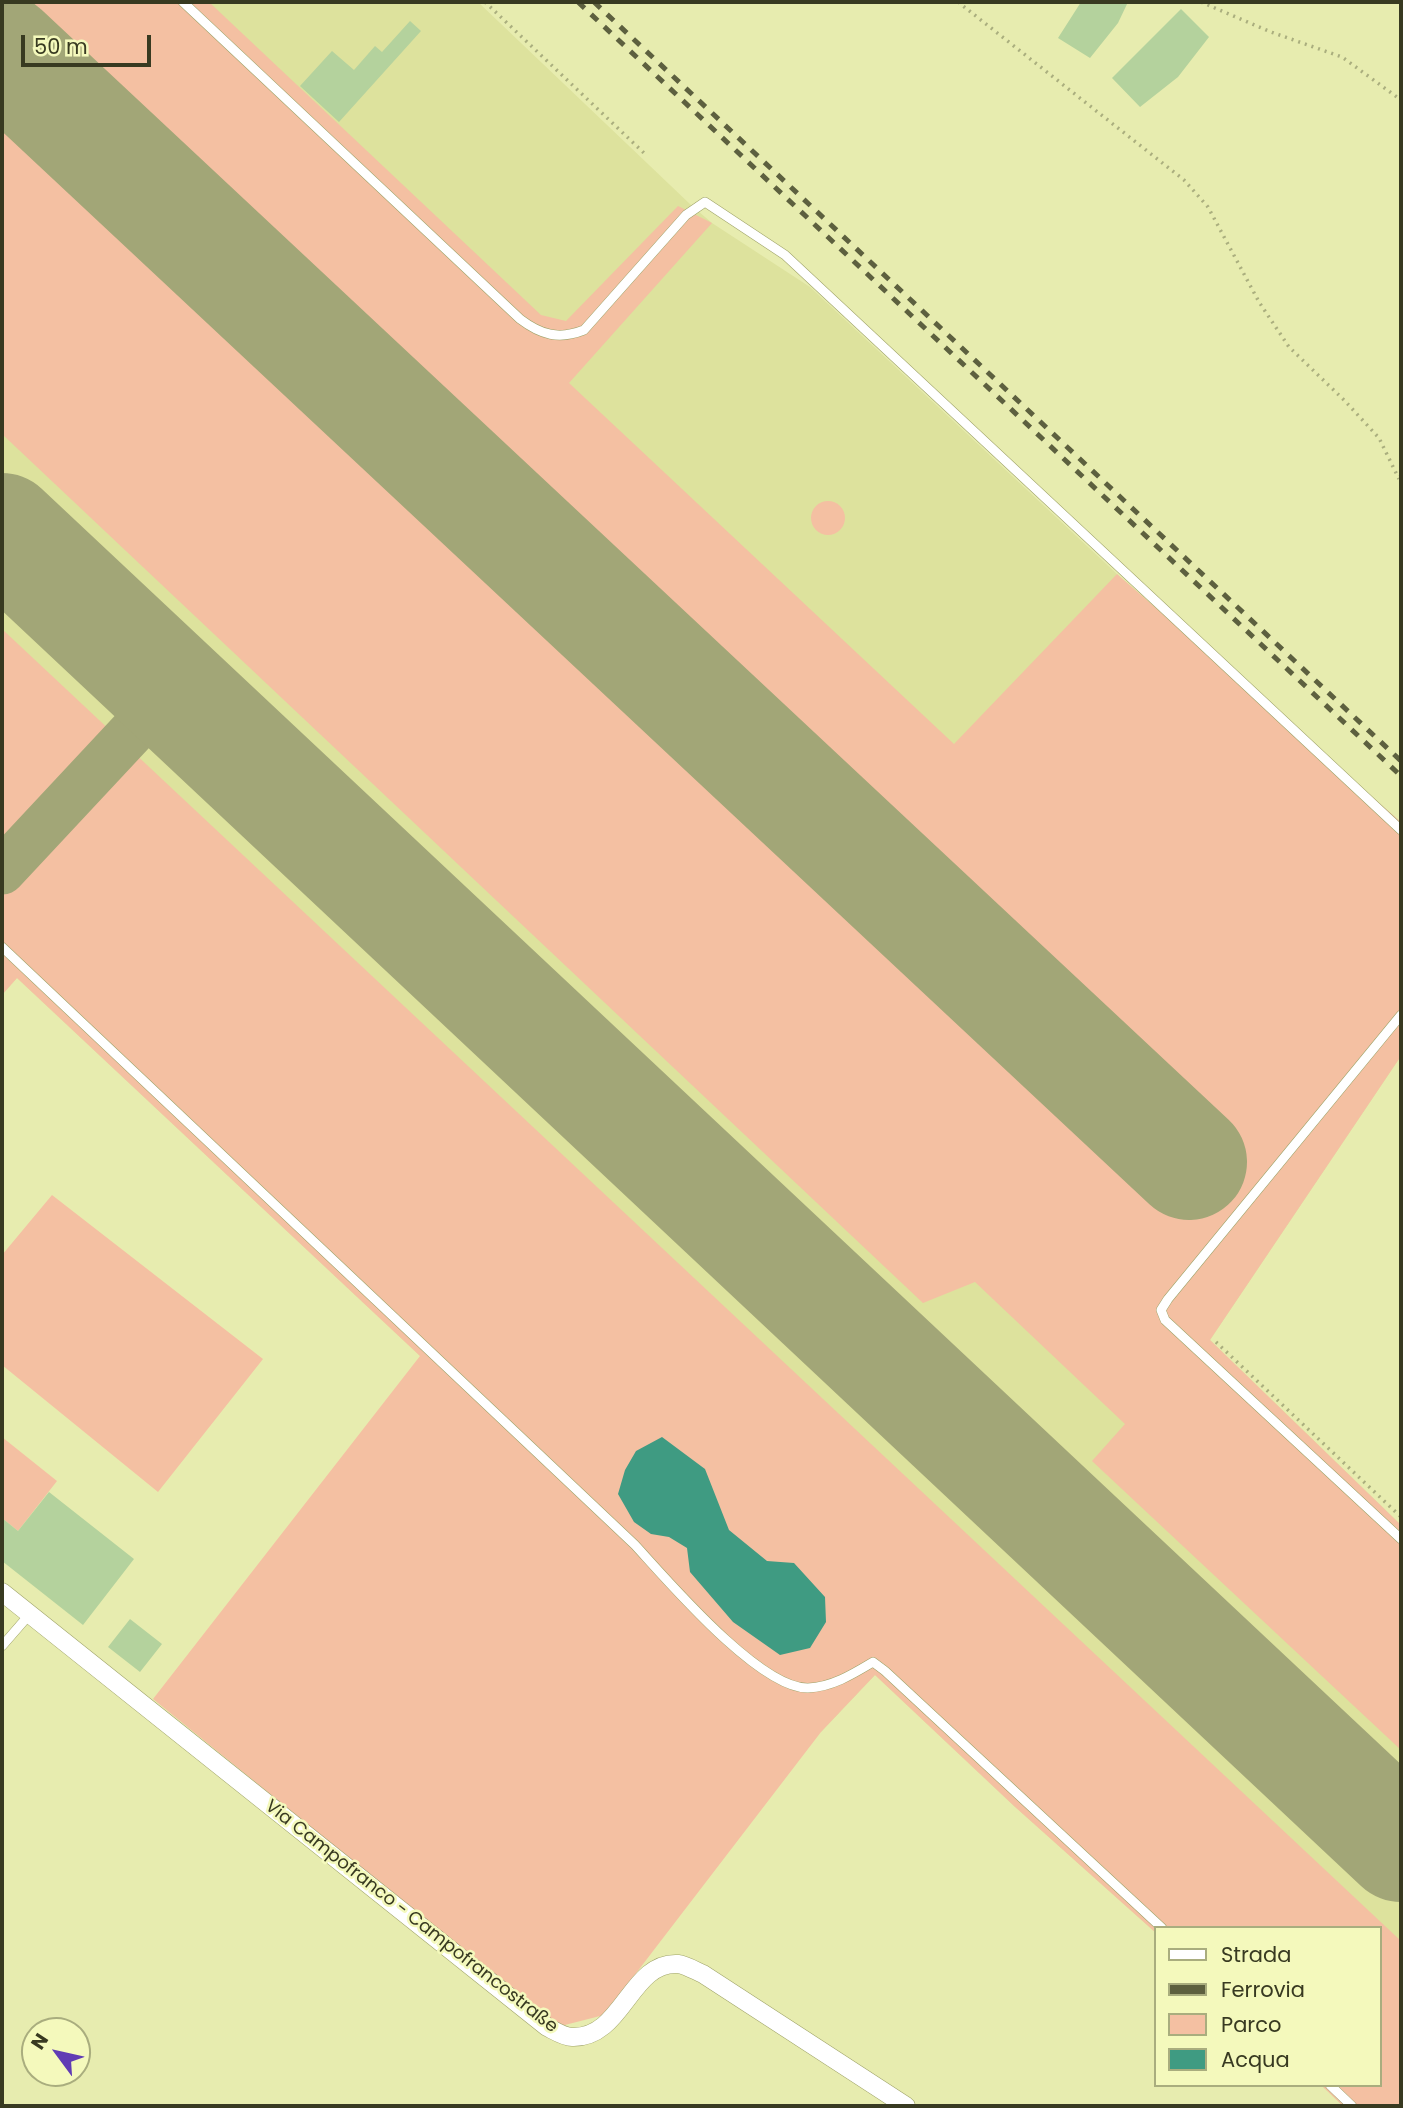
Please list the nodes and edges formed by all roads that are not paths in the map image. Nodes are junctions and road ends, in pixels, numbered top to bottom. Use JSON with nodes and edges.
{"nodes":[{"id":1,"x":183,"y":2,"type":"edge"},
{"id":2,"x":1401,"y":830,"type":"edge"},
{"id":3,"x":2,"y":947,"type":"edge"},
{"id":4,"x":1401,"y":1015,"type":"edge"},
{"id":5,"x":1401,"y":1539,"type":"edge"},
{"id":6,"x":2,"y":1592,"type":"edge"},
{"id":7,"x":29,"y":1615,"type":"junction"},
{"id":8,"x":2,"y":1646,"type":"edge"},
{"id":9,"x":1159,"y":1926,"type":"edge"},
{"id":10,"x":1332,"y":2087,"type":"edge"},
{"id":11,"x":906,"y":2106,"type":"edge"},
{"id":12,"x":1352,"y":2106,"type":"edge"}],
"edges":[{"from":1,"to":2,"type":"lane"},
{"from":3,"to":9,"type":"lane"},
{"from":4,"to":5,"type":"lane"},
{"from":6,"to":7,"type":"street","name":"Via Campofranco - Campofrancostraße"},
{"from":7,"to":8,"type":"lane"},
{"from":7,"to":11,"type":"street","name":"Via Campofranco - Campofrancostraße"},
{"from":10,"to":12,"type":"lane"}]}
